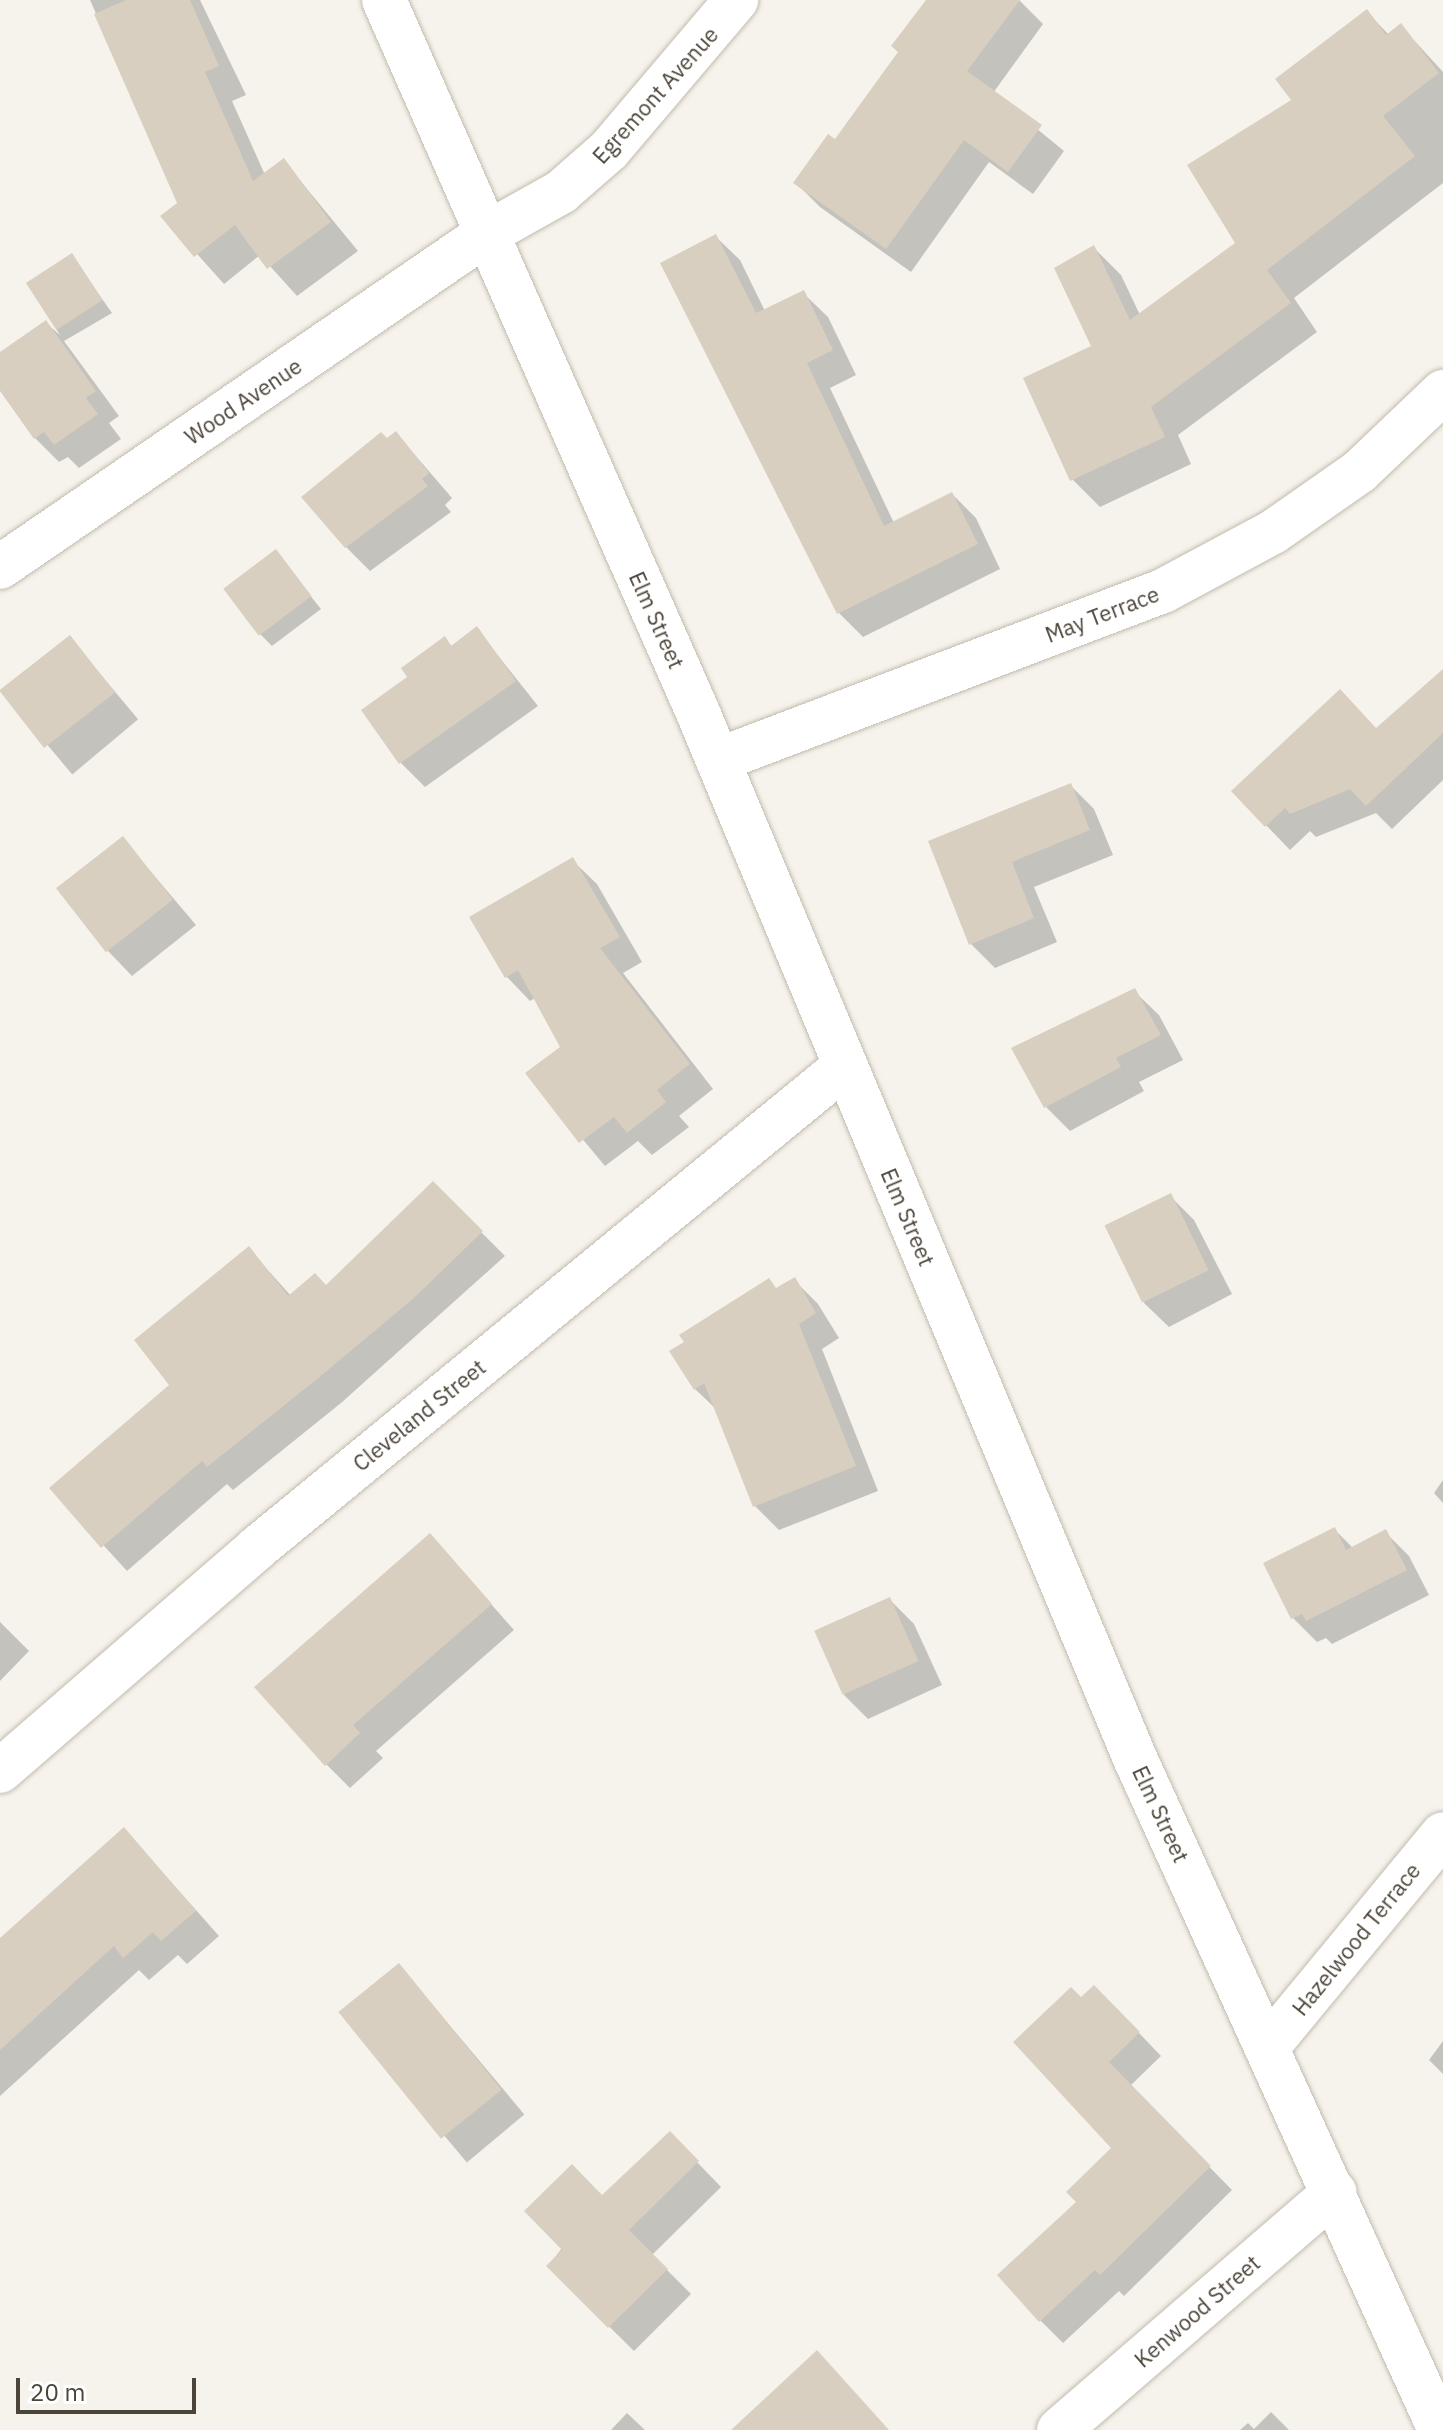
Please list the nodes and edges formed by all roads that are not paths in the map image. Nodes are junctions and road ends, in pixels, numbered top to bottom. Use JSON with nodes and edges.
{"nodes":[{"id":1,"x":384,"y":0,"type":"edge"},
{"id":2,"x":736,"y":0,"type":"edge"},
{"id":3,"x":486,"y":234,"type":"junction"},
{"id":4,"x":1443,"y":392,"type":"edge"},
{"id":5,"x":0,"y":567,"type":"edge"},
{"id":6,"x":718,"y":760,"type":"junction"},
{"id":7,"x":845,"y":1066,"type":"junction"},
{"id":8,"x":0,"y":1771,"type":"edge"},
{"id":9,"x":1443,"y":1834,"type":"edge"},
{"id":10,"x":1269,"y":2045,"type":"junction"},
{"id":11,"x":1335,"y":2192,"type":"junction"},
{"id":12,"x":1059,"y":2430,"type":"edge"},
{"id":13,"x":1440,"y":2430,"type":"edge"}],
"edges":[{"from":1,"to":3,"type":"street","name":"Elm Street"},
{"from":2,"to":3,"type":"street","name":"Egremont Avenue"},
{"from":3,"to":5,"type":"street","name":"Wood Avenue"},
{"from":3,"to":6,"type":"street","name":"Elm Street"},
{"from":4,"to":6,"type":"street","name":"May Terrace"},
{"from":6,"to":7,"type":"street","name":"Elm Street"},
{"from":7,"to":8,"type":"street","name":"Cleveland Street"},
{"from":7,"to":10,"type":"street","name":"Elm Street"},
{"from":9,"to":10,"type":"street","name":"Hazelwood Terrace"},
{"from":10,"to":11,"type":"street","name":"Elm Street"},
{"from":11,"to":12,"type":"street","name":"Kenwood Street"},
{"from":11,"to":13,"type":"street","name":"Elm Street"}]}
